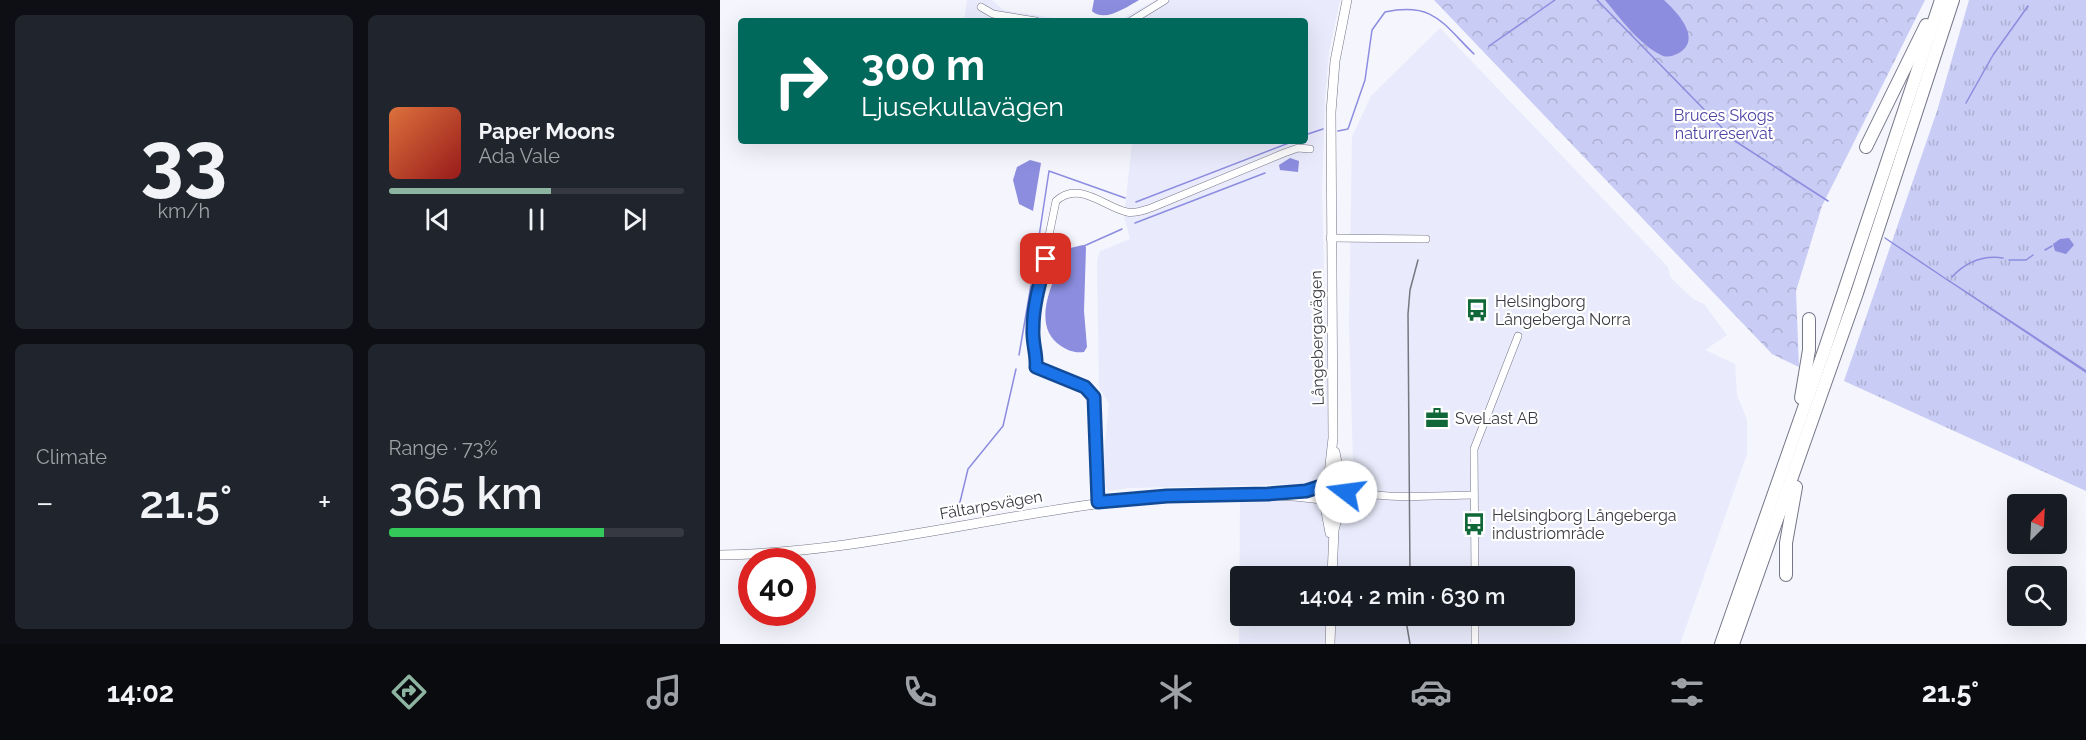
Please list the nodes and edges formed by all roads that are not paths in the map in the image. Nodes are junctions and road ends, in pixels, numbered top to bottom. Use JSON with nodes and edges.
{"nodes":[{"id":1,"x":1165,"y":0,"type":"edge"},
{"id":2,"x":1347,"y":0,"type":"edge"},
{"id":3,"x":1939,"y":0,"type":"edge"},
{"id":4,"x":1953,"y":0,"type":"edge"},
{"id":5,"x":981,"y":7,"type":"dead end"},
{"id":6,"x":1018,"y":18,"type":"edge"},
{"id":7,"x":1136,"y":18,"type":"edge"},
{"id":8,"x":1866,"y":147,"type":"dead end"},
{"id":9,"x":1310,"y":149,"type":"dead end"},
{"id":10,"x":1330,"y":238,"type":"junction"},
{"id":11,"x":1426,"y":239,"type":"dead end"},
{"id":12,"x":1809,"y":319,"type":"dead end"},
{"id":13,"x":1518,"y":336,"type":"dead end"},
{"id":14,"x":1813,"y":419,"type":"junction"},
{"id":15,"x":1333,"y":438,"type":"junction"},
{"id":16,"x":1780,"y":478,"type":"junction"},
{"id":17,"x":1326,"y":484,"type":"junction"},
{"id":18,"x":1342,"y":486,"type":"junction"},
{"id":19,"x":1268,"y":494,"type":"junction"},
{"id":20,"x":1383,"y":495,"type":"junction"},
{"id":21,"x":1474,"y":495,"type":"junction"},
{"id":22,"x":1323,"y":500,"type":"junction"},
{"id":23,"x":1098,"y":502,"type":"junction"},
{"id":24,"x":1342,"y":502,"type":"junction"},
{"id":25,"x":1332,"y":550,"type":"junction"},
{"id":26,"x":720,"y":555,"type":"edge"},
{"id":27,"x":1332,"y":566,"type":"edge"},
{"id":28,"x":1475,"y":566,"type":"edge"},
{"id":29,"x":1786,"y":575,"type":"dead end"},
{"id":30,"x":1331,"y":626,"type":"edge"},
{"id":31,"x":1475,"y":626,"type":"edge"},
{"id":32,"x":1330,"y":644,"type":"edge"},
{"id":33,"x":1475,"y":644,"type":"edge"},
{"id":34,"x":1721,"y":644,"type":"edge"},
{"id":35,"x":1733,"y":644,"type":"edge"}],
"edges":[{"from":1,"to":7,"type":"street"},
{"from":2,"to":10,"type":"street","name":"Långebergavägen"},
{"from":3,"to":8,"type":"highway"},
{"from":3,"to":16,"type":"highway"},
{"from":4,"to":14,"type":"highway"},
{"from":5,"to":6,"type":"street"},
{"from":9,"to":23,"type":"street"},
{"from":10,"to":11,"type":"street"},
{"from":10,"to":15,"type":"street","name":"Långebergavägen"},
{"from":12,"to":16,"type":"highway"},
{"from":13,"to":21,"type":"street"},
{"from":14,"to":29,"type":"highway"},
{"from":14,"to":35,"type":"highway"},
{"from":15,"to":17,"type":"street","name":"Långebergavägen"},
{"from":15,"to":18,"type":"street","name":"Långebergavägen"},
{"from":16,"to":34,"type":"highway"},
{"from":17,"to":18,"type":"street"},
{"from":17,"to":19,"type":"street","name":"Fältarpsvägen"},
{"from":17,"to":22,"type":"street"},
{"from":18,"to":20,"type":"street"},
{"from":18,"to":24,"type":"street"},
{"from":19,"to":22,"type":"street","name":"Fältarpsvägen"},
{"from":19,"to":23,"type":"street","name":"Fältarpsvägen"},
{"from":20,"to":21,"type":"street"},
{"from":20,"to":24,"type":"street"},
{"from":21,"to":28,"type":"street"},
{"from":22,"to":24,"type":"street"},
{"from":22,"to":25,"type":"street"},
{"from":23,"to":26,"type":"street","name":"Fältarpsvägen"},
{"from":24,"to":25,"type":"street"},
{"from":25,"to":27,"type":"street"},
{"from":30,"to":32,"type":"street"},
{"from":31,"to":33,"type":"street"}]}
